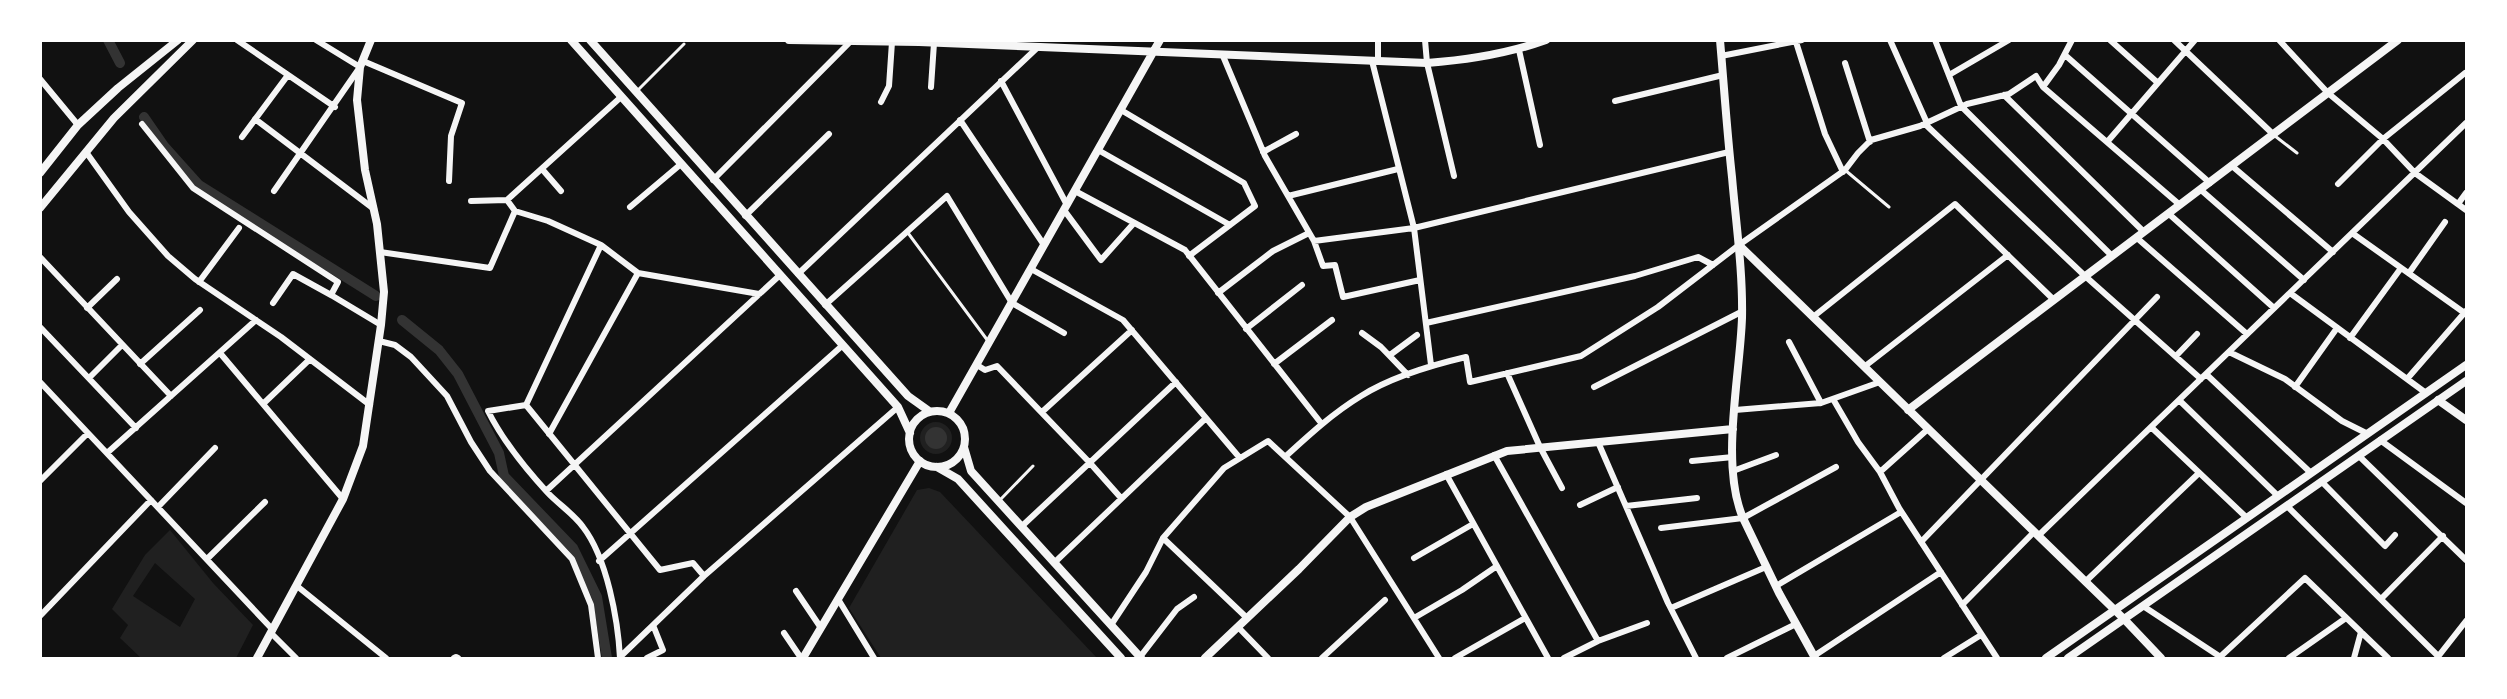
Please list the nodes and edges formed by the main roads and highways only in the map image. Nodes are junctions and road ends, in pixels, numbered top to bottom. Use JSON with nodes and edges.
{"nodes":[{"id":1,"x":178,"y":40,"type":"edge"},
{"id":2,"x":193,"y":40,"type":"edge"},
{"id":3,"x":571,"y":40,"type":"edge"},
{"id":4,"x":590,"y":40,"type":"edge"},
{"id":5,"x":40,"y":173,"type":"edge"},
{"id":6,"x":40,"y":208,"type":"edge"},
{"id":7,"x":2466,"y":365,"type":"edge"},
{"id":8,"x":2466,"y":381,"type":"edge"},
{"id":9,"x":929,"y":411,"type":"junction"},
{"id":10,"x":910,"y":433,"type":"junction"},
{"id":11,"x":964,"y":447,"type":"junction"},
{"id":12,"x":937,"y":467,"type":"junction"},
{"id":13,"x":1088,"y":600,"type":"junction"},
{"id":14,"x":1077,"y":610,"type":"junction"},
{"id":15,"x":1116,"y":657,"type":"edge"},
{"id":16,"x":1141,"y":658,"type":"edge"},
{"id":17,"x":2046,"y":658,"type":"edge"},
{"id":18,"x":2068,"y":658,"type":"edge"}],
"edges":[{"from":1,"to":5,"type":"main road"},
{"from":2,"to":6,"type":"main road"},
{"from":3,"to":10,"type":"main road"},
{"from":4,"to":9,"type":"main road"},
{"from":7,"to":17,"type":"main road"},
{"from":8,"to":18,"type":"main road"},
{"from":9,"to":10,"type":"main road"},
{"from":9,"to":11,"type":"main road"},
{"from":10,"to":12,"type":"main road"},
{"from":11,"to":12,"type":"main road"},
{"from":11,"to":13,"type":"main road"},
{"from":12,"to":14,"type":"main road"},
{"from":13,"to":14,"type":"main road"},
{"from":13,"to":16,"type":"main road"},
{"from":14,"to":15,"type":"main road"}]}
